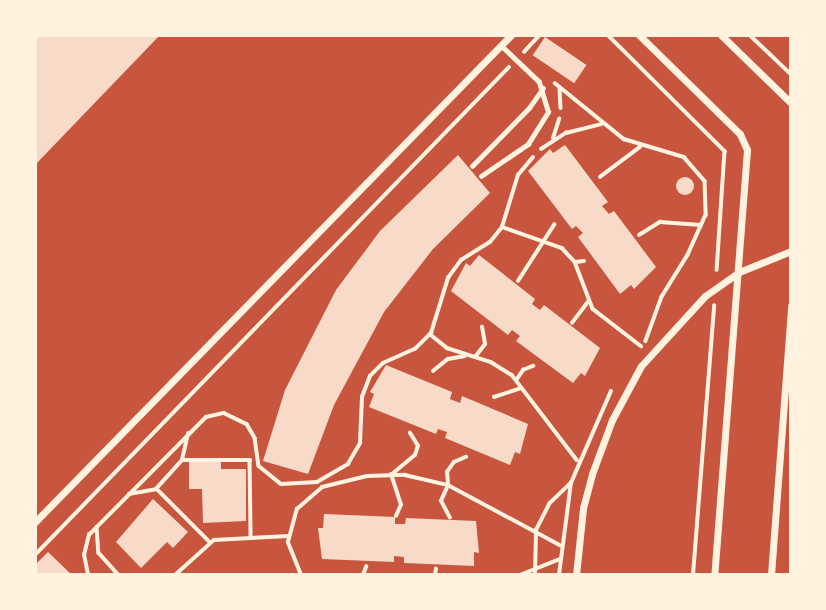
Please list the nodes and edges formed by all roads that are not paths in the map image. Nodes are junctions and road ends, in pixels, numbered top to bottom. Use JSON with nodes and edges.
{"nodes":[{"id":1,"x":511,"y":35,"type":"edge"},
{"id":2,"x":639,"y":35,"type":"edge"},
{"id":3,"x":721,"y":35,"type":"edge"},
{"id":4,"x":501,"y":45,"type":"junction"},
{"id":5,"x":543,"y":88,"type":"junction"},
{"id":6,"x":791,"y":103,"type":"edge"},
{"id":7,"x":472,"y":166,"type":"dead end"},
{"id":8,"x":481,"y":176,"type":"dead end"},
{"id":9,"x":791,"y":251,"type":"edge"},
{"id":10,"x":739,"y":272,"type":"junction"},
{"id":11,"x":791,"y":306,"type":"edge"},
{"id":12,"x":35,"y":522,"type":"edge"},
{"id":13,"x":576,"y":575,"type":"edge"},
{"id":14,"x":714,"y":575,"type":"edge"},
{"id":15,"x":771,"y":575,"type":"edge"}],
"edges":[{"from":1,"to":4,"type":"street"},
{"from":2,"to":10,"type":"street"},
{"from":3,"to":6,"type":"street"},
{"from":4,"to":5,"type":"lane"},
{"from":4,"to":12,"type":"street"},
{"from":5,"to":7,"type":"lane"},
{"from":5,"to":8,"type":"lane"},
{"from":9,"to":10,"type":"street"},
{"from":10,"to":13,"type":"street"},
{"from":10,"to":14,"type":"street"},
{"from":11,"to":15,"type":"street"}]}
